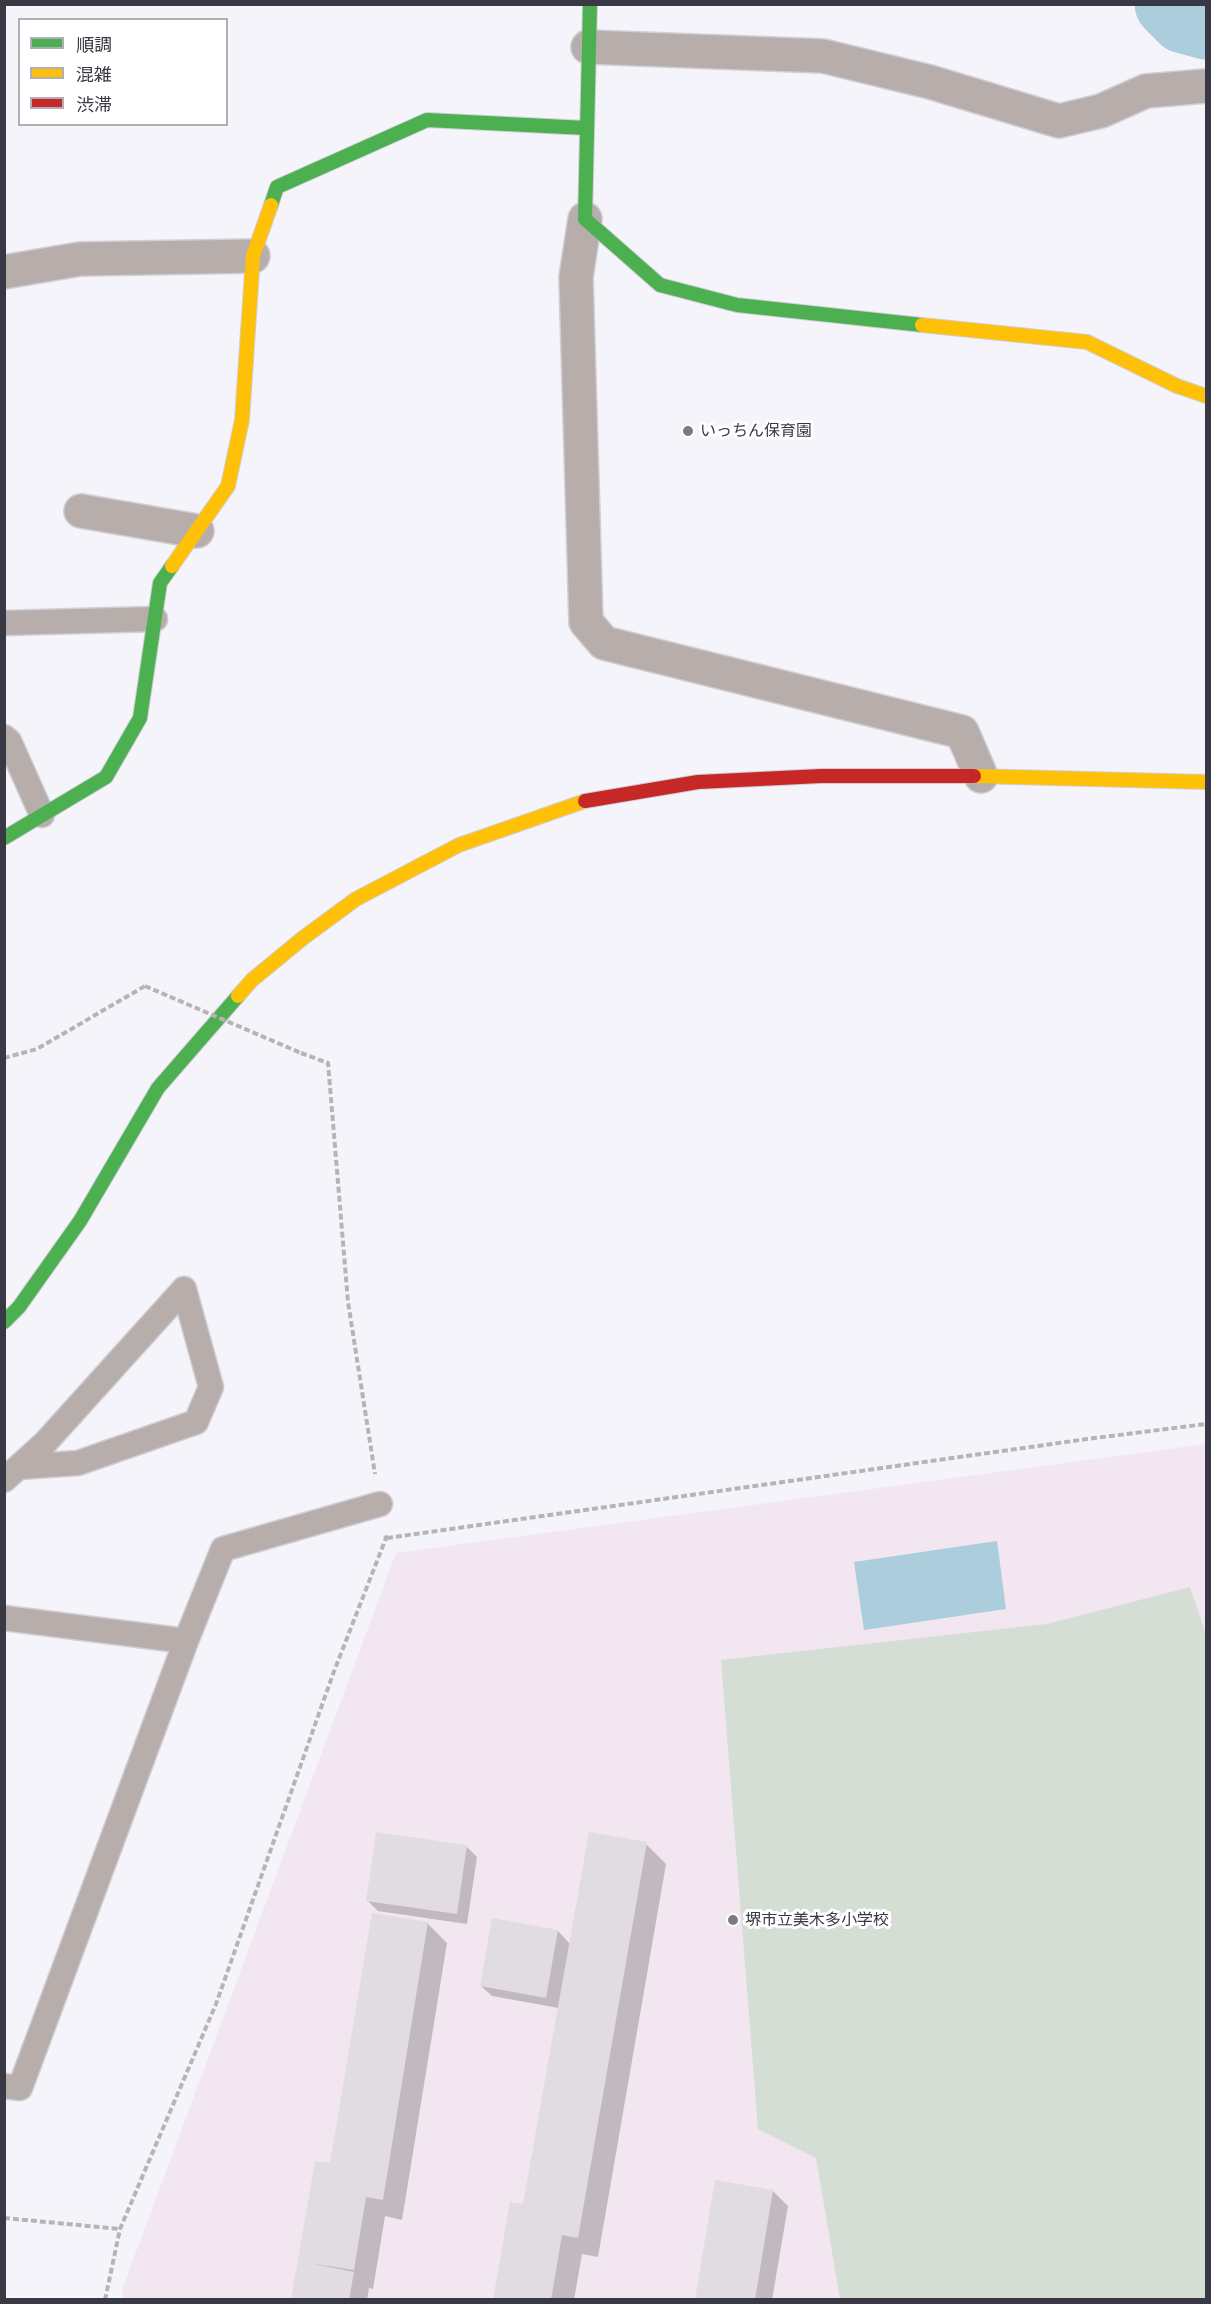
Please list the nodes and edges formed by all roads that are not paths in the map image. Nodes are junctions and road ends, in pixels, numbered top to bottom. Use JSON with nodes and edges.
{"nodes":[{"id":1,"x":590,"y":4,"type":"edge"},
{"id":2,"x":588,"y":47,"type":"junction"},
{"id":3,"x":1206,"y":86,"type":"edge"},
{"id":4,"x":586,"y":128,"type":"junction"},
{"id":5,"x":585,"y":219,"type":"junction"},
{"id":6,"x":254,"y":256,"type":"junction"},
{"id":7,"x":4,"y":272,"type":"edge"},
{"id":8,"x":1206,"y":396,"type":"edge"},
{"id":9,"x":81,"y":512,"type":"dead end"},
{"id":10,"x":197,"y":531,"type":"junction"},
{"id":11,"x":155,"y":619,"type":"junction"},
{"id":12,"x":4,"y":622,"type":"edge"},
{"id":13,"x":4,"y":737,"type":"edge"},
{"id":14,"x":981,"y":776,"type":"junction"},
{"id":15,"x":1206,"y":782,"type":"edge"},
{"id":16,"x":42,"y":815,"type":"junction"},
{"id":17,"x":4,"y":838,"type":"edge"},
{"id":18,"x":4,"y":1322,"type":"edge"},
{"id":19,"x":12,"y":1473,"type":"edge"},
{"id":20,"x":380,"y":1504,"type":"road end"},
{"id":21,"x":4,"y":1618,"type":"edge"},
{"id":22,"x":186,"y":1641,"type":"junction"},
{"id":23,"x":4,"y":2086,"type":"edge"}],
"edges":[{"from":1,"to":2,"type":"street"},
{"from":2,"to":3,"type":"street"},
{"from":2,"to":4,"type":"street"},
{"from":4,"to":5,"type":"street"},
{"from":4,"to":6,"type":"street"},
{"from":5,"to":8,"type":"street"},
{"from":5,"to":14,"type":"street"},
{"from":6,"to":7,"type":"street"},
{"from":6,"to":10,"type":"street"},
{"from":9,"to":10,"type":"street"},
{"from":10,"to":11,"type":"street"},
{"from":11,"to":12,"type":"lane"},
{"from":11,"to":16,"type":"street"},
{"from":13,"to":16,"type":"lane"},
{"from":14,"to":15,"type":"street"},
{"from":14,"to":18,"type":"street"},
{"from":16,"to":17,"type":"street"},
{"from":19,"to":19,"type":"lane"},
{"from":20,"to":22,"type":"lane"},
{"from":21,"to":22,"type":"lane"},
{"from":22,"to":23,"type":"lane"}]}
